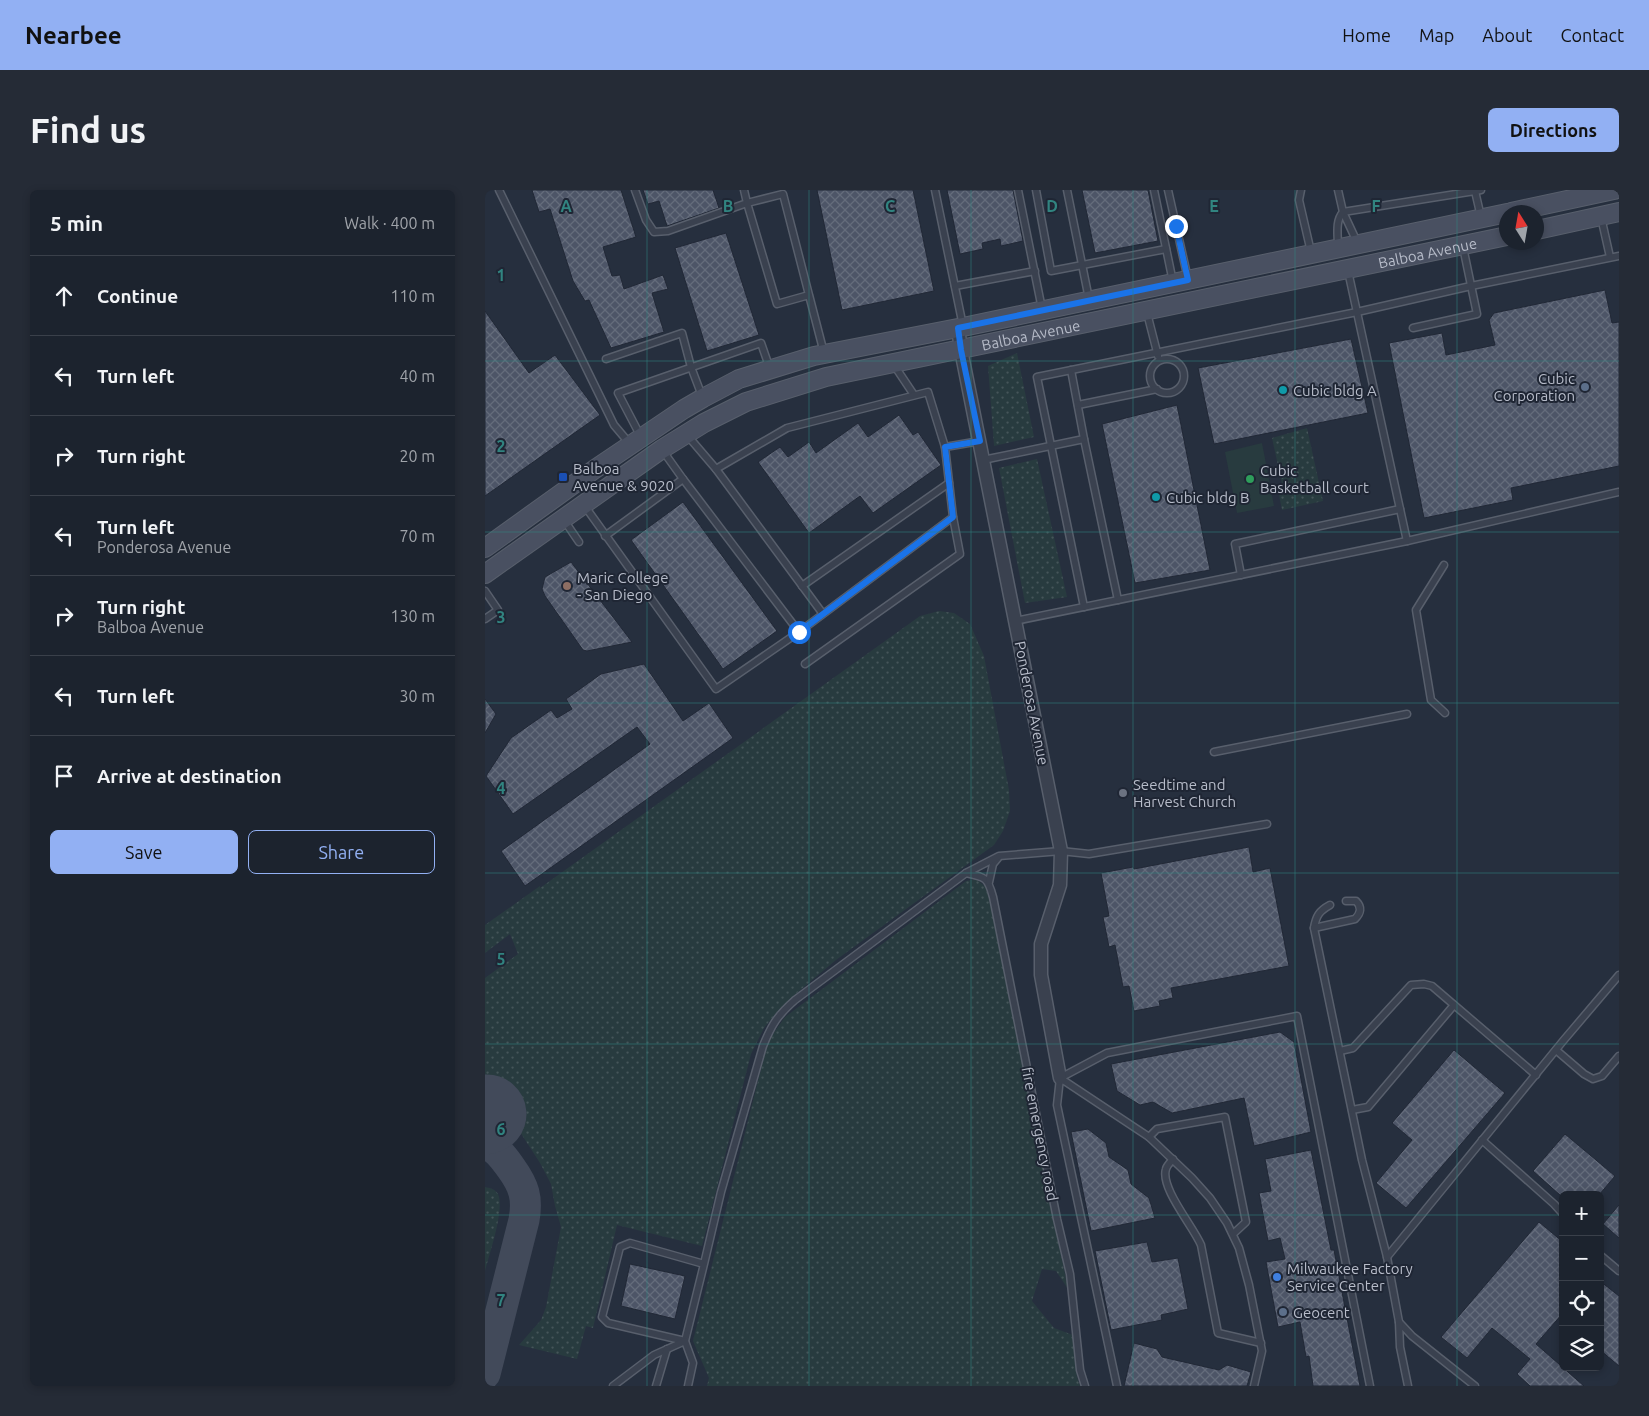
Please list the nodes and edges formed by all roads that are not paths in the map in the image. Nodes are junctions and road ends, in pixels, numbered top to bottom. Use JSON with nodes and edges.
{"nodes":[{"id":1,"x":499,"y":190,"type":"edge"},
{"id":2,"x":635,"y":190,"type":"edge"},
{"id":3,"x":744,"y":190,"type":"edge"},
{"id":4,"x":935,"y":190,"type":"edge"},
{"id":5,"x":1018,"y":190,"type":"edge"},
{"id":6,"x":1036,"y":190,"type":"edge"},
{"id":7,"x":1067,"y":190,"type":"edge"},
{"id":8,"x":1154,"y":190,"type":"edge"},
{"id":9,"x":1168,"y":190,"type":"edge"},
{"id":10,"x":1301,"y":190,"type":"edge"},
{"id":11,"x":1338,"y":190,"type":"edge"},
{"id":12,"x":1613,"y":190,"type":"edge"},
{"id":13,"x":1478,"y":191,"type":"edge"},
{"id":14,"x":783,"y":192,"type":"edge"},
{"id":15,"x":747,"y":203,"type":"junction"},
{"id":16,"x":1543,"y":205,"type":"edge"},
{"id":17,"x":1343,"y":212,"type":"junction"},
{"id":18,"x":1619,"y":212,"type":"edge"},
{"id":19,"x":1499,"y":216,"type":"edge"},
{"id":20,"x":1601,"y":216,"type":"junction"},
{"id":21,"x":1481,"y":219,"type":"junction"},
{"id":22,"x":1544,"y":228,"type":"edge"},
{"id":23,"x":1499,"y":238,"type":"edge"},
{"id":24,"x":1346,"y":246,"type":"junction"},
{"id":25,"x":1463,"y":246,"type":"junction"},
{"id":26,"x":1166,"y":249,"type":"junction"},
{"id":27,"x":1311,"y":254,"type":"junction"},
{"id":28,"x":1619,"y":256,"type":"edge"},
{"id":29,"x":1610,"y":257,"type":"junction"},
{"id":30,"x":1082,"y":265,"type":"junction"},
{"id":31,"x":1348,"y":270,"type":"junction"},
{"id":32,"x":1035,"y":271,"type":"junction"},
{"id":33,"x":1180,"y":282,"type":"junction"},
{"id":34,"x":955,"y":286,"type":"junction"},
{"id":35,"x":1471,"y":286,"type":"junction"},
{"id":36,"x":809,"y":296,"type":"junction"},
{"id":37,"x":1089,"y":301,"type":"junction"},
{"id":38,"x":1043,"y":310,"type":"junction"},
{"id":39,"x":1147,"y":311,"type":"junction"},
{"id":40,"x":1357,"y":312,"type":"junction"},
{"id":41,"x":961,"y":327,"type":"junction"},
{"id":42,"x":1413,"y":328,"type":"dead end"},
{"id":43,"x":961,"y":350,"type":"junction"},
{"id":44,"x":1156,"y":353,"type":"junction"},
{"id":45,"x":825,"y":354,"type":"junction"},
{"id":46,"x":606,"y":359,"type":"dead end"},
{"id":47,"x":1160,"y":360,"type":"junction"},
{"id":48,"x":894,"y":364,"type":"junction"},
{"id":49,"x":691,"y":367,"type":"junction"},
{"id":50,"x":771,"y":370,"type":"junction"},
{"id":51,"x":1071,"y":370,"type":"junction"},
{"id":52,"x":1157,"y":389,"type":"junction"},
{"id":53,"x":914,"y":395,"type":"junction"},
{"id":54,"x":703,"y":398,"type":"junction"},
{"id":55,"x":1078,"y":405,"type":"junction"},
{"id":56,"x":686,"y":434,"type":"junction"},
{"id":57,"x":1084,"y":439,"type":"junction"},
{"id":58,"x":980,"y":441,"type":"junction"},
{"id":59,"x":637,"y":442,"type":"junction"},
{"id":60,"x":1051,"y":446,"type":"junction"},
{"id":61,"x":945,"y":447,"type":"junction"},
{"id":62,"x":662,"y":450,"type":"junction"},
{"id":63,"x":983,"y":460,"type":"junction"},
{"id":64,"x":716,"y":469,"type":"junction"},
{"id":65,"x":683,"y":479,"type":"junction"},
{"id":66,"x":949,"y":483,"type":"junction"},
{"id":67,"x":1619,"y":492,"type":"edge"},
{"id":68,"x":584,"y":505,"type":"junction"},
{"id":69,"x":1400,"y":509,"type":"junction"},
{"id":70,"x":953,"y":517,"type":"junction"},
{"id":71,"x":563,"y":519,"type":"junction"},
{"id":72,"x":605,"y":536,"type":"junction"},
{"id":73,"x":1407,"y":541,"type":"junction"},
{"id":74,"x":579,"y":542,"type":"dead end"},
{"id":75,"x":487,"y":556,"type":"edge"},
{"id":76,"x":1443,"y":565,"type":"dead end"},
{"id":77,"x":1241,"y":575,"type":"junction"},
{"id":78,"x":802,"y":586,"type":"junction"},
{"id":79,"x":485,"y":591,"type":"edge"},
{"id":80,"x":1118,"y":600,"type":"junction"},
{"id":81,"x":1084,"y":607,"type":"junction"},
{"id":82,"x":823,"y":614,"type":"junction"},
{"id":83,"x":485,"y":620,"type":"edge"},
{"id":84,"x":1015,"y":621,"type":"junction"},
{"id":85,"x":799,"y":632,"type":"junction"},
{"id":86,"x":805,"y":664,"type":"dead end"},
{"id":87,"x":1445,"y":713,"type":"dead end"},
{"id":88,"x":1407,"y":714,"type":"dead end"},
{"id":89,"x":1214,"y":752,"type":"dead end"},
{"id":90,"x":1267,"y":824,"type":"dead end"},
{"id":91,"x":1061,"y":851,"type":"junction"},
{"id":92,"x":999,"y":856,"type":"junction"},
{"id":93,"x":966,"y":873,"type":"junction"},
{"id":94,"x":989,"y":882,"type":"junction"},
{"id":95,"x":1346,"y":901,"type":"dead end"},
{"id":96,"x":1330,"y":905,"type":"dead end"},
{"id":97,"x":1315,"y":928,"type":"junction"},
{"id":98,"x":1619,"y":976,"type":"edge"},
{"id":99,"x":1454,"y":1005,"type":"junction"},
{"id":100,"x":1555,"y":1050,"type":"junction"},
{"id":101,"x":1340,"y":1051,"type":"junction"},
{"id":102,"x":1619,"y":1056,"type":"edge"},
{"id":103,"x":1536,"y":1074,"type":"junction"},
{"id":104,"x":1060,"y":1078,"type":"junction"},
{"id":105,"x":1352,"y":1110,"type":"junction"},
{"id":106,"x":1149,"y":1137,"type":"junction"},
{"id":107,"x":1482,"y":1140,"type":"junction"},
{"id":108,"x":1173,"y":1159,"type":"junction"},
{"id":109,"x":1559,"y":1210,"type":"edge"},
{"id":110,"x":1233,"y":1234,"type":"junction"},
{"id":111,"x":1387,"y":1257,"type":"junction"},
{"id":112,"x":1604,"y":1258,"type":"edge"},
{"id":113,"x":703,"y":1264,"type":"junction"},
{"id":114,"x":1619,"y":1271,"type":"edge"},
{"id":115,"x":1399,"y":1322,"type":"junction"},
{"id":116,"x":685,"y":1341,"type":"junction"},
{"id":117,"x":1261,"y":1343,"type":"junction"},
{"id":118,"x":667,"y":1350,"type":"junction"},
{"id":119,"x":613,"y":1386,"type":"edge"},
{"id":120,"x":656,"y":1386,"type":"edge"},
{"id":121,"x":688,"y":1386,"type":"edge"},
{"id":122,"x":1085,"y":1386,"type":"edge"},
{"id":123,"x":1117,"y":1386,"type":"edge"},
{"id":124,"x":1254,"y":1386,"type":"edge"},
{"id":125,"x":1370,"y":1386,"type":"edge"},
{"id":126,"x":1408,"y":1386,"type":"edge"},
{"id":127,"x":1475,"y":1386,"type":"edge"}],
"edges":[{"from":1,"to":59,"type":"lane"},
{"from":2,"to":15,"type":"lane"},
{"from":3,"to":15,"type":"lane"},
{"from":4,"to":34,"type":"lane"},
{"from":5,"to":32,"type":"lane"},
{"from":6,"to":30,"type":"lane"},
{"from":7,"to":30,"type":"lane"},
{"from":8,"to":26,"type":"lane"},
{"from":9,"to":33,"type":"lane"},
{"from":10,"to":27,"type":"lane"},
{"from":11,"to":17,"type":"lane"},
{"from":12,"to":16,"type":"main road"},
{"from":13,"to":17,"type":"lane"},
{"from":13,"to":21,"type":"lane"},
{"from":14,"to":15,"type":"lane"},
{"from":14,"to":36,"type":"lane"},
{"from":15,"to":36,"type":"lane"},
{"from":17,"to":24,"type":"lane"},
{"from":17,"to":24,"type":"lane"},
{"from":18,"to":20,"type":"main road"},
{"from":19,"to":21,"type":"main road","name":"Balboa Avenue"},
{"from":20,"to":22,"type":"main road"},
{"from":20,"to":29,"type":"lane"},
{"from":21,"to":24,"type":"main road","name":"Balboa Avenue"},
{"from":23,"to":25,"type":"main road","name":"Balboa Avenue"},
{"from":24,"to":27,"type":"main road","name":"Balboa Avenue"},
{"from":24,"to":31,"type":"main road"},
{"from":25,"to":31,"type":"main road","name":"Balboa Avenue"},
{"from":25,"to":35,"type":"lane"},
{"from":26,"to":30,"type":"lane"},
{"from":26,"to":33,"type":"lane"},
{"from":27,"to":33,"type":"main road","name":"Balboa Avenue"},
{"from":28,"to":29,"type":"lane"},
{"from":29,"to":35,"type":"lane"},
{"from":30,"to":37,"type":"lane"},
{"from":31,"to":39,"type":"main road","name":"Balboa Avenue"},
{"from":31,"to":40,"type":"lane"},
{"from":32,"to":34,"type":"lane"},
{"from":32,"to":38,"type":"lane"},
{"from":33,"to":37,"type":"main road","name":"Balboa Avenue"},
{"from":34,"to":41,"type":"lane"},
{"from":35,"to":40,"type":"lane"},
{"from":35,"to":42,"type":"lane"},
{"from":36,"to":45,"type":"lane"},
{"from":37,"to":38,"type":"main road","name":"Balboa Avenue"},
{"from":38,"to":41,"type":"main road","name":"Balboa Avenue"},
{"from":39,"to":43,"type":"main road","name":"Balboa Avenue"},
{"from":39,"to":44,"type":"lane"},
{"from":40,"to":44,"type":"lane"},
{"from":40,"to":69,"type":"lane"},
{"from":41,"to":43,"type":"street","name":"Ponderosa Avenue"},
{"from":41,"to":45,"type":"main road","name":"Balboa Avenue"},
{"from":43,"to":48,"type":"main road","name":"Balboa Avenue"},
{"from":43,"to":58,"type":"street","name":"Ponderosa Avenue"},
{"from":44,"to":47,"type":"lane"},
{"from":44,"to":51,"type":"lane"},
{"from":45,"to":50,"type":"main road","name":"Balboa Avenue"},
{"from":46,"to":49,"type":"lane"},
{"from":47,"to":52,"type":"lane"},
{"from":47,"to":52,"type":"lane"},
{"from":48,"to":53,"type":"lane"},
{"from":48,"to":56,"type":"main road","name":"Balboa Avenue"},
{"from":49,"to":50,"type":"lane"},
{"from":49,"to":54,"type":"lane"},
{"from":49,"to":59,"type":"lane"},
{"from":50,"to":54,"type":"main road","name":"Balboa Avenue"},
{"from":51,"to":55,"type":"lane"},
{"from":51,"to":60,"type":"lane"},
{"from":52,"to":55,"type":"lane"},
{"from":53,"to":61,"type":"lane"},
{"from":53,"to":64,"type":"lane"},
{"from":54,"to":59,"type":"main road","name":"Balboa Avenue"},
{"from":55,"to":57,"type":"lane"},
{"from":56,"to":62,"type":"main road","name":"Balboa Avenue"},
{"from":56,"to":64,"type":"lane"},
{"from":57,"to":60,"type":"lane"},
{"from":57,"to":80,"type":"lane"},
{"from":58,"to":61,"type":"lane"},
{"from":58,"to":63,"type":"street","name":"Ponderosa Avenue"},
{"from":59,"to":75,"type":"main road","name":"Balboa Avenue"},
{"from":60,"to":63,"type":"lane"},
{"from":60,"to":81,"type":"lane"},
{"from":61,"to":66,"type":"lane"},
{"from":62,"to":65,"type":"lane"},
{"from":62,"to":68,"type":"main road","name":"Balboa Avenue"},
{"from":63,"to":84,"type":"street","name":"Ponderosa Avenue"},
{"from":64,"to":78,"type":"lane"},
{"from":65,"to":72,"type":"lane"},
{"from":65,"to":85,"type":"lane"},
{"from":66,"to":70,"type":"lane"},
{"from":66,"to":78,"type":"lane"},
{"from":67,"to":73,"type":"lane"},
{"from":68,"to":71,"type":"main road","name":"Balboa Avenue"},
{"from":68,"to":72,"type":"lane"},
{"from":69,"to":73,"type":"lane"},
{"from":69,"to":77,"type":"lane"},
{"from":70,"to":82,"type":"lane"},
{"from":70,"to":86,"type":"lane"},
{"from":71,"to":74,"type":"lane"},
{"from":71,"to":75,"type":"main road","name":"Balboa Avenue"},
{"from":72,"to":85,"type":"lane"},
{"from":73,"to":77,"type":"lane"},
{"from":76,"to":87,"type":"lane"},
{"from":77,"to":80,"type":"lane"},
{"from":78,"to":82,"type":"lane"},
{"from":79,"to":83,"type":"lane"},
{"from":80,"to":81,"type":"lane"},
{"from":81,"to":84,"type":"lane"},
{"from":82,"to":85,"type":"lane"},
{"from":84,"to":91,"type":"street","name":"Ponderosa Avenue"},
{"from":88,"to":89,"type":"lane"},
{"from":90,"to":91,"type":"lane"},
{"from":91,"to":92,"type":"lane"},
{"from":91,"to":104,"type":"street","name":"Ponderosa Avenue"},
{"from":92,"to":93,"type":"lane"},
{"from":92,"to":94,"type":"lane"},
{"from":93,"to":94,"type":"lane"},
{"from":93,"to":113,"type":"lane"},
{"from":94,"to":122,"type":"lane","name":"fire emergency road"},
{"from":95,"to":97,"type":"lane"},
{"from":96,"to":97,"type":"lane"},
{"from":97,"to":101,"type":"lane"},
{"from":98,"to":100,"type":"lane"},
{"from":99,"to":101,"type":"lane"},
{"from":99,"to":103,"type":"lane"},
{"from":99,"to":105,"type":"lane"},
{"from":100,"to":102,"type":"lane"},
{"from":100,"to":103,"type":"lane"},
{"from":101,"to":105,"type":"lane"},
{"from":103,"to":107,"type":"lane"},
{"from":104,"to":106,"type":"lane"},
{"from":104,"to":123,"type":"lane"},
{"from":104,"to":125,"type":"lane"},
{"from":105,"to":111,"type":"lane"},
{"from":106,"to":108,"type":"lane"},
{"from":106,"to":110,"type":"lane"},
{"from":107,"to":109,"type":"lane"},
{"from":107,"to":111,"type":"lane"},
{"from":108,"to":110,"type":"lane"},
{"from":108,"to":117,"type":"lane"},
{"from":110,"to":117,"type":"lane"},
{"from":111,"to":115,"type":"lane"},
{"from":112,"to":114,"type":"lane"},
{"from":113,"to":116,"type":"lane"},
{"from":113,"to":116,"type":"lane"},
{"from":115,"to":126,"type":"lane"},
{"from":115,"to":127,"type":"lane"},
{"from":116,"to":118,"type":"lane"},
{"from":116,"to":121,"type":"lane"},
{"from":117,"to":124,"type":"lane"},
{"from":118,"to":119,"type":"lane"},
{"from":118,"to":120,"type":"lane"}]}
